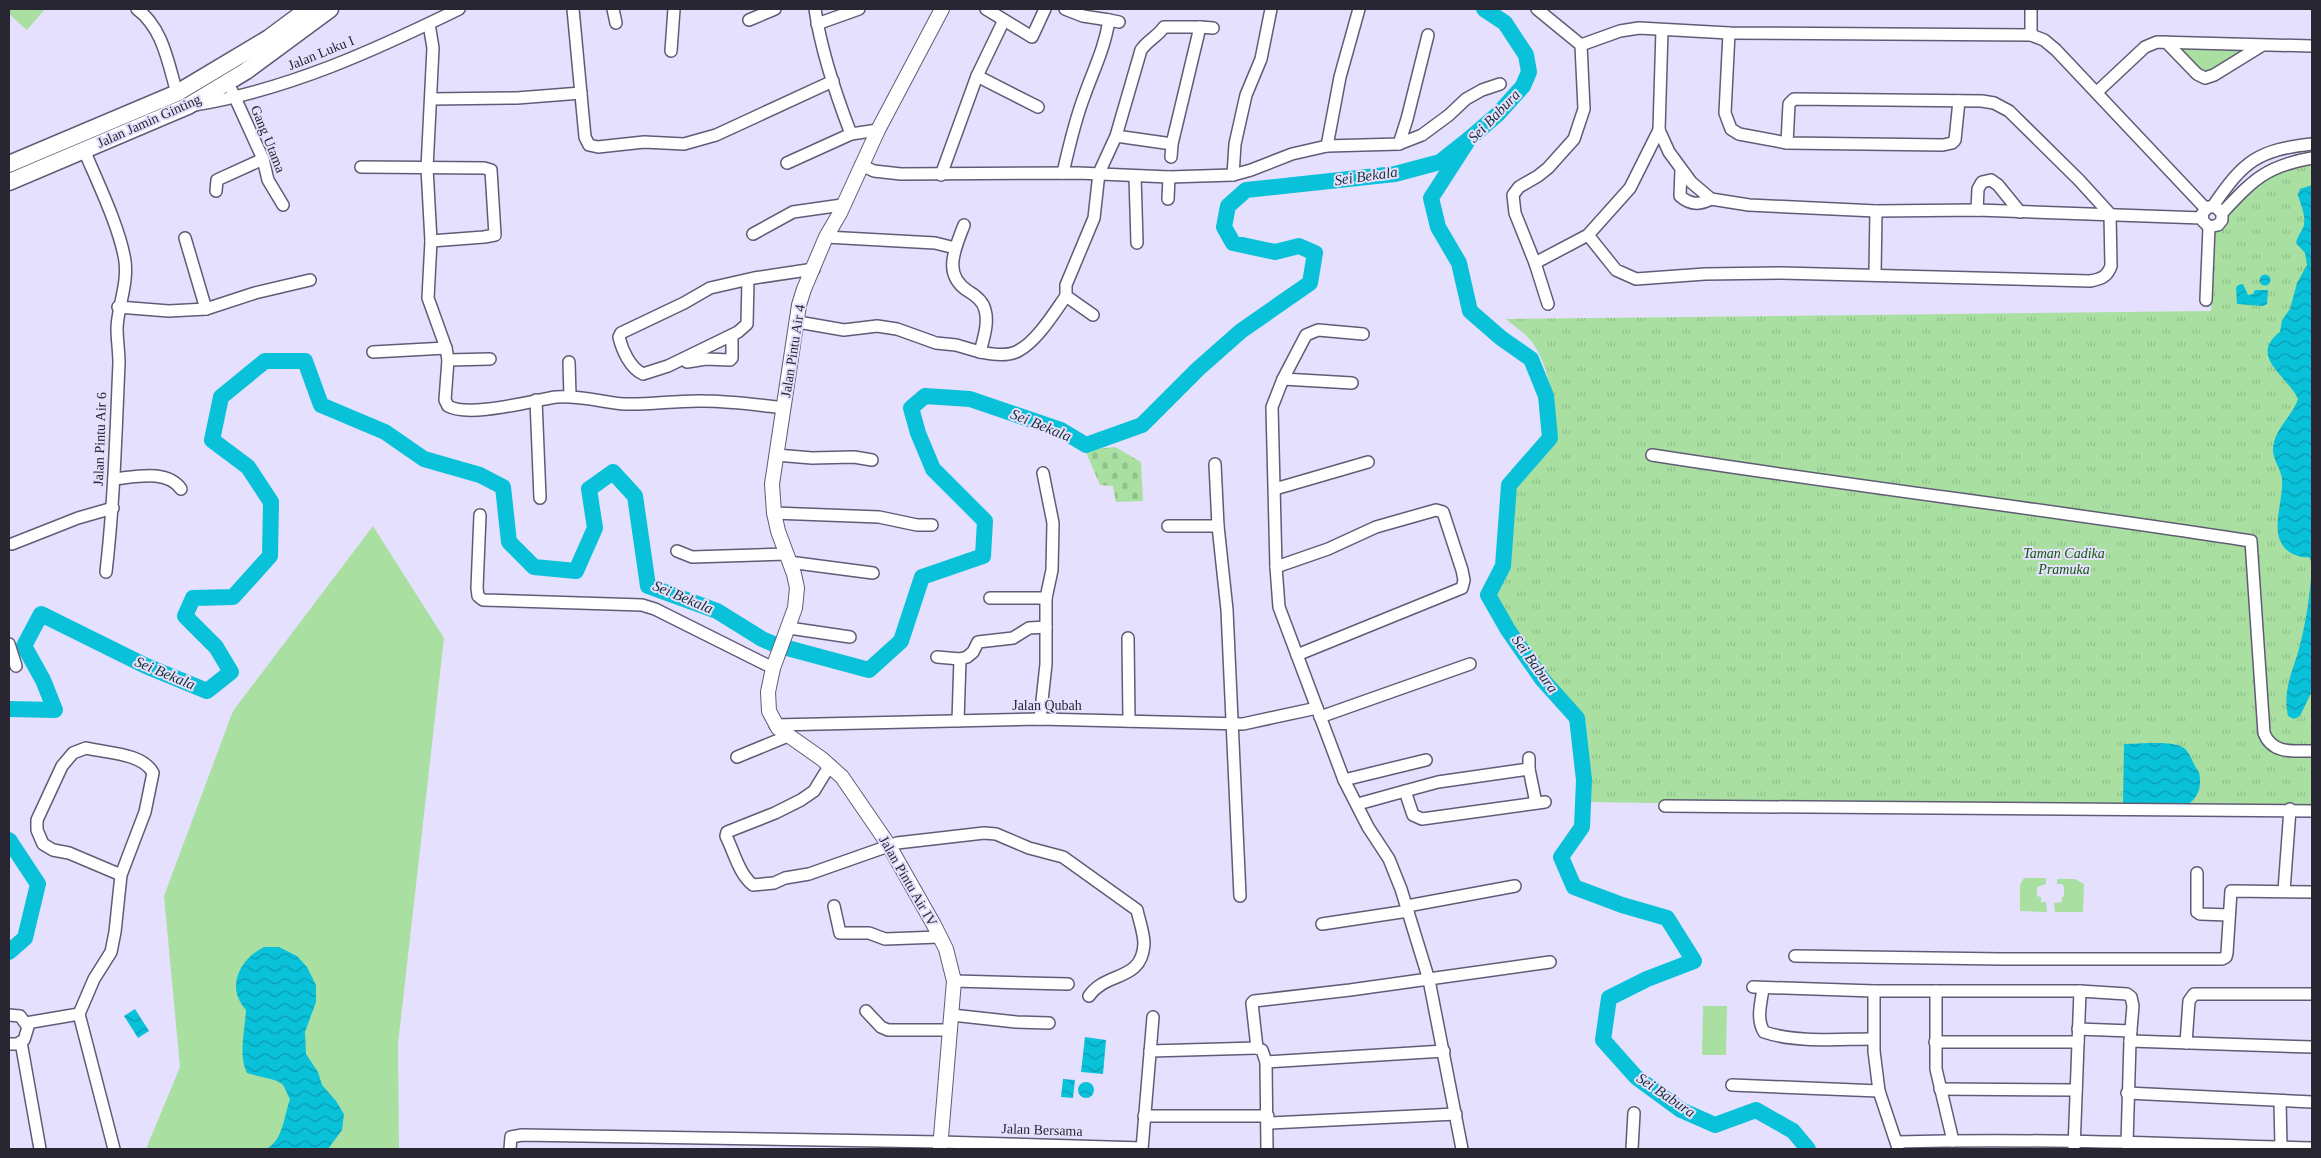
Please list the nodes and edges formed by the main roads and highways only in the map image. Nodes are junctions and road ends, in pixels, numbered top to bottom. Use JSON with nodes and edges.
{"nodes":[{"id":1,"x":330,"y":9,"type":"edge"},
{"id":2,"x":942,"y":9,"type":"edge"},
{"id":3,"x":301,"y":11,"type":"edge"},
{"id":4,"x":9,"y":164,"type":"edge"},
{"id":5,"x":9,"y":182,"type":"edge"},
{"id":6,"x":775,"y":725,"type":"joint"},
{"id":7,"x":940,"y":1145,"type":"edge"}],
"edges":[{"from":1,"to":5,"type":"highway","name":"Jalan Jamin Ginting"},
{"from":2,"to":6,"type":"main road","name":"Jalan Pintu Air 4"},
{"from":3,"to":4,"type":"highway","name":"Jalan Jamin Ginting"},
{"from":6,"to":7,"type":"main road","name":"Jalan Pintu Air IV"}]}
